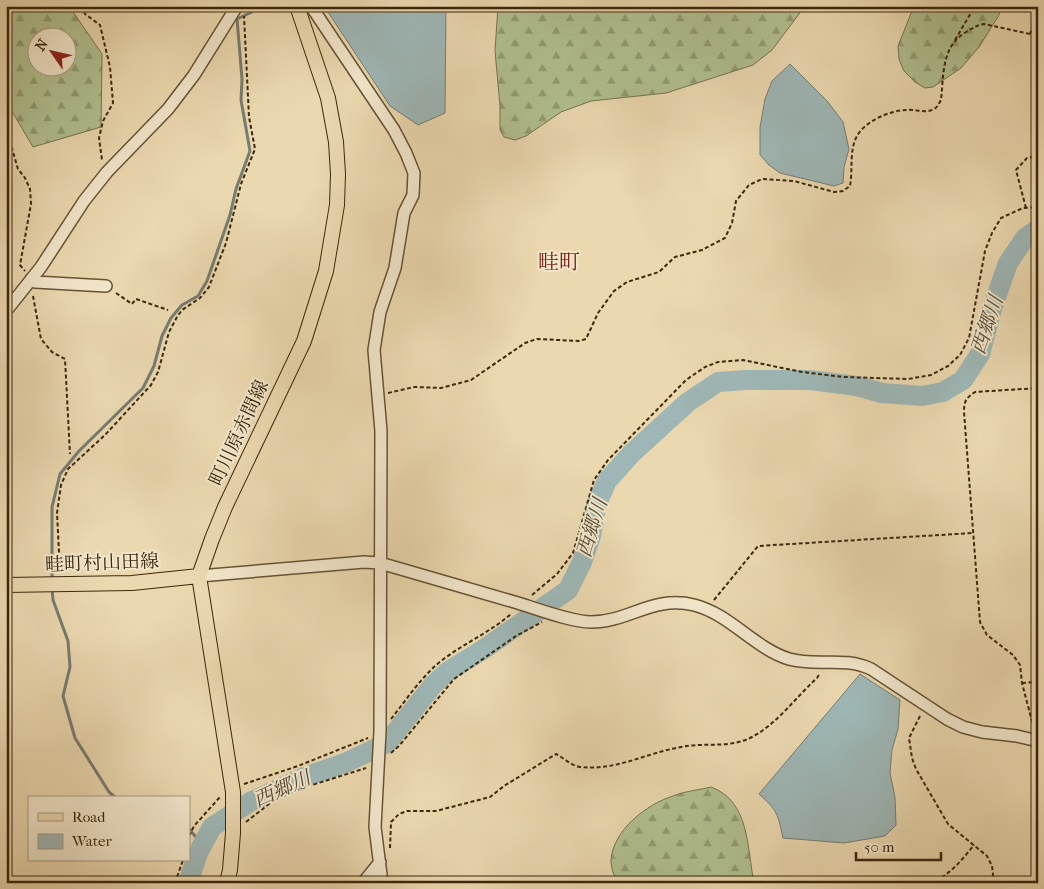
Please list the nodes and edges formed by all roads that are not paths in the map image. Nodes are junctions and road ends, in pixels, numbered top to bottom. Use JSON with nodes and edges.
{"nodes":[{"id":1,"x":297,"y":6,"type":"edge"},
{"id":2,"x":310,"y":6,"type":"edge"},
{"id":3,"x":241,"y":8,"type":"edge"},
{"id":4,"x":33,"y":280,"type":"junction"},
{"id":5,"x":106,"y":286,"type":"road end"},
{"id":6,"x":6,"y":311,"type":"edge"},
{"id":7,"x":380,"y":563,"type":"junction"},
{"id":8,"x":199,"y":576,"type":"junction"},
{"id":9,"x":6,"y":585,"type":"edge"},
{"id":10,"x":1038,"y":741,"type":"edge"},
{"id":11,"x":380,"y":862,"type":"junction"},
{"id":12,"x":227,"y":883,"type":"edge"},
{"id":13,"x":363,"y":883,"type":"edge"},
{"id":14,"x":382,"y":883,"type":"edge"}],
"edges":[{"from":1,"to":8,"type":"main road","name":"町川原赤間線"},
{"from":2,"to":7,"type":"street"},
{"from":3,"to":4,"type":"street"},
{"from":4,"to":5,"type":"street"},
{"from":4,"to":6,"type":"street"},
{"from":7,"to":8,"type":"street"},
{"from":7,"to":10,"type":"street"},
{"from":7,"to":11,"type":"street"},
{"from":8,"to":9,"type":"main road","name":"畦町村山田線"},
{"from":8,"to":12,"type":"main road","name":"町川原赤間線"},
{"from":11,"to":13,"type":"street"},
{"from":11,"to":14,"type":"street"}]}
